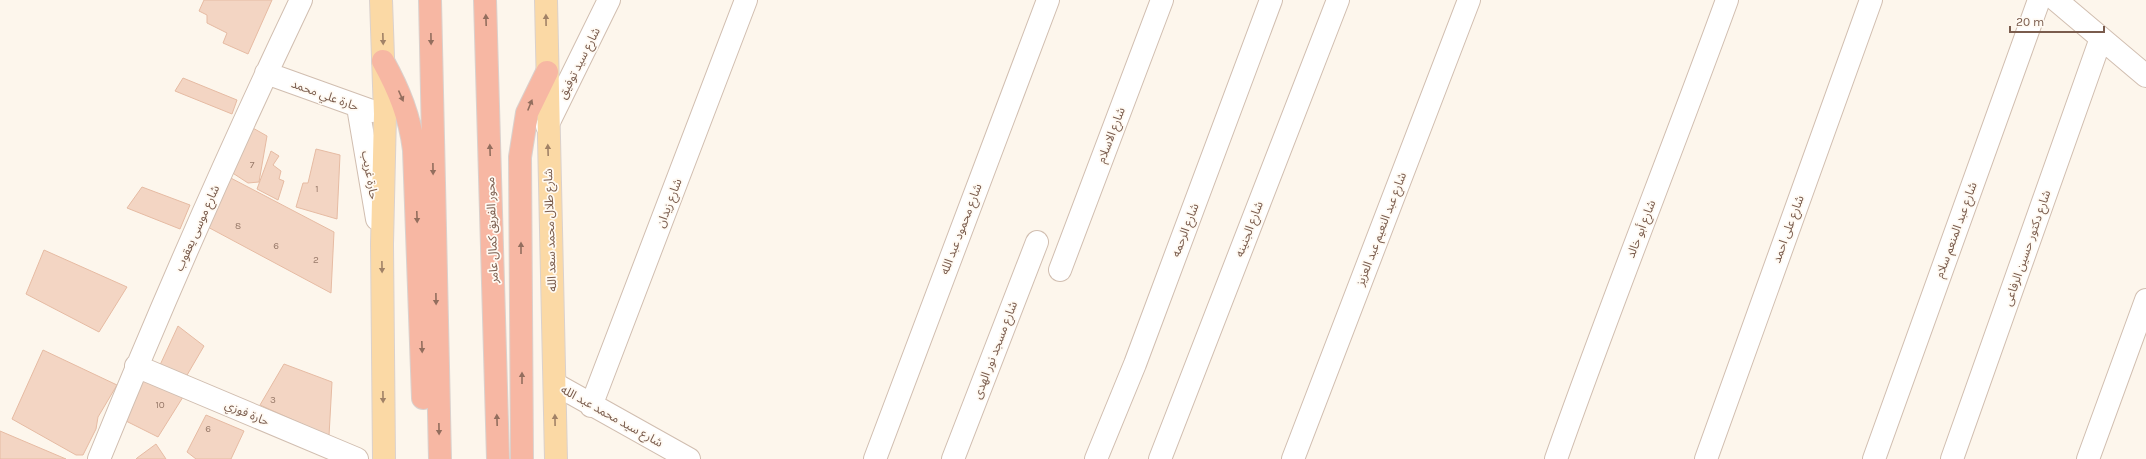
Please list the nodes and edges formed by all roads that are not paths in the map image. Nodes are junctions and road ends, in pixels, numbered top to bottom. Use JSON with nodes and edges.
{"nodes":[{"id":1,"x":301,"y":0,"type":"edge"},
{"id":2,"x":381,"y":0,"type":"edge"},
{"id":3,"x":430,"y":0,"type":"edge"},
{"id":4,"x":485,"y":0,"type":"edge"},
{"id":5,"x":546,"y":0,"type":"edge"},
{"id":6,"x":609,"y":0,"type":"edge"},
{"id":7,"x":746,"y":0,"type":"edge"},
{"id":8,"x":1048,"y":0,"type":"edge"},
{"id":9,"x":1162,"y":0,"type":"edge"},
{"id":10,"x":1271,"y":0,"type":"edge"},
{"id":11,"x":1338,"y":0,"type":"edge"},
{"id":12,"x":1469,"y":0,"type":"edge"},
{"id":13,"x":1727,"y":0,"type":"edge"},
{"id":14,"x":1871,"y":0,"type":"edge"},
{"id":15,"x":2039,"y":0,"type":"edge"},
{"id":16,"x":2056,"y":0,"type":"edge"},
{"id":17,"x":2101,"y":38,"type":"junction"},
{"id":18,"x":383,"y":61,"type":"junction"},
{"id":19,"x":547,"y":72,"type":"junction"},
{"id":20,"x":266,"y":73,"type":"junction"},
{"id":21,"x":2146,"y":76,"type":"edge"},
{"id":22,"x":358,"y":107,"type":"junction"},
{"id":23,"x":385,"y":114,"type":"junction"},
{"id":24,"x":547,"y":126,"type":"junction"},
{"id":25,"x":1037,"y":242,"type":"dead end"},
{"id":26,"x":382,"y":244,"type":"junction"},
{"id":27,"x":1060,"y":270,"type":"dead end"},
{"id":28,"x":2146,"y":300,"type":"edge"},
{"id":29,"x":136,"y":366,"type":"junction"},
{"id":30,"x":555,"y":384,"type":"junction"},
{"id":31,"x":591,"y":406,"type":"junction"},
{"id":32,"x":99,"y":459,"type":"edge"},
{"id":33,"x":357,"y":459,"type":"edge"},
{"id":34,"x":384,"y":459,"type":"edge"},
{"id":35,"x":426,"y":459,"type":"edge"},
{"id":36,"x":440,"y":459,"type":"edge"},
{"id":37,"x":498,"y":459,"type":"edge"},
{"id":38,"x":522,"y":459,"type":"edge"},
{"id":39,"x":556,"y":459,"type":"edge"},
{"id":40,"x":689,"y":459,"type":"edge"},
{"id":41,"x":875,"y":459,"type":"edge"},
{"id":42,"x":953,"y":459,"type":"edge"},
{"id":43,"x":1096,"y":459,"type":"edge"},
{"id":44,"x":1160,"y":459,"type":"edge"},
{"id":45,"x":1293,"y":459,"type":"edge"},
{"id":46,"x":1556,"y":459,"type":"edge"},
{"id":47,"x":1706,"y":459,"type":"edge"},
{"id":48,"x":1874,"y":459,"type":"edge"},
{"id":49,"x":1952,"y":459,"type":"edge"},
{"id":50,"x":2088,"y":459,"type":"edge"}],
"edges":[{"from":1,"to":20,"type":"street","name":"شارع موسى يعقوب"},
{"from":2,"to":18,"type":"main road","one_way":true},
{"from":3,"to":36,"type":"highway","one_way":true},
{"from":37,"to":4,"type":"highway","name":"محور الفريق كمال عامر","one_way":true},
{"from":19,"to":5,"type":"main road","name":"شارع طلال محمد سعد الله","one_way":true},
{"from":6,"to":24,"type":"street","name":"شارع سيد توفيق"},
{"from":7,"to":31,"type":"street","name":"شارع زيدان"},
{"from":8,"to":41,"type":"street","name":"شارع محمود عبد الله"},
{"from":9,"to":27,"type":"street","name":"شارع الاسلام"},
{"from":10,"to":43,"type":"street","name":"شارع الرحمه"},
{"from":11,"to":44,"type":"street","name":"شارع الجنينه"},
{"from":12,"to":45,"type":"street","name":"شارع عبد النعيم عبد العزيز"},
{"from":13,"to":46,"type":"street","name":"شارع أبو خالد"},
{"from":14,"to":47,"type":"street","name":"شارع على احمد"},
{"from":15,"to":48,"type":"street","name":"شارع عبد المنعم سلام"},
{"from":16,"to":17,"type":"street"},
{"from":17,"to":21,"type":"street"},
{"from":17,"to":49,"type":"street","name":"شارع دكتور حسين الرفاعى"},
{"from":18,"to":23,"type":"main road"},
{"from":18,"to":35,"type":"highway","one_way":true},
{"from":19,"to":24,"type":"main road","name":"شارع طلال محمد سعد الله"},
{"from":38,"to":19,"type":"highway","one_way":true},
{"from":20,"to":22,"type":"street","name":"حارة علي محمد"},
{"from":20,"to":29,"type":"street","name":"شارع موسى يعقوب"},
{"from":22,"to":23,"type":"street","name":"حارة علي محمد"},
{"from":22,"to":26,"type":"street","name":"حارة غريب"},
{"from":23,"to":26,"type":"main road"},
{"from":30,"to":24,"type":"main road","name":"شارع طلال محمد سعد الله","one_way":true},
{"from":25,"to":42,"type":"street","name":"شارع مسجد نور الهدى"},
{"from":26,"to":34,"type":"main road","one_way":true},
{"from":28,"to":50,"type":"street"},
{"from":29,"to":32,"type":"street","name":"شارع موسى يعقوب"},
{"from":29,"to":33,"type":"street","name":"حارة فوزي"},
{"from":30,"to":31,"type":"street","name":"شارع سيد محمد عبد الله"},
{"from":39,"to":30,"type":"main road","name":"شارع طلال محمد سعد الله","one_way":true},
{"from":31,"to":40,"type":"street","name":"شارع سيد محمد عبد الله"}]}
